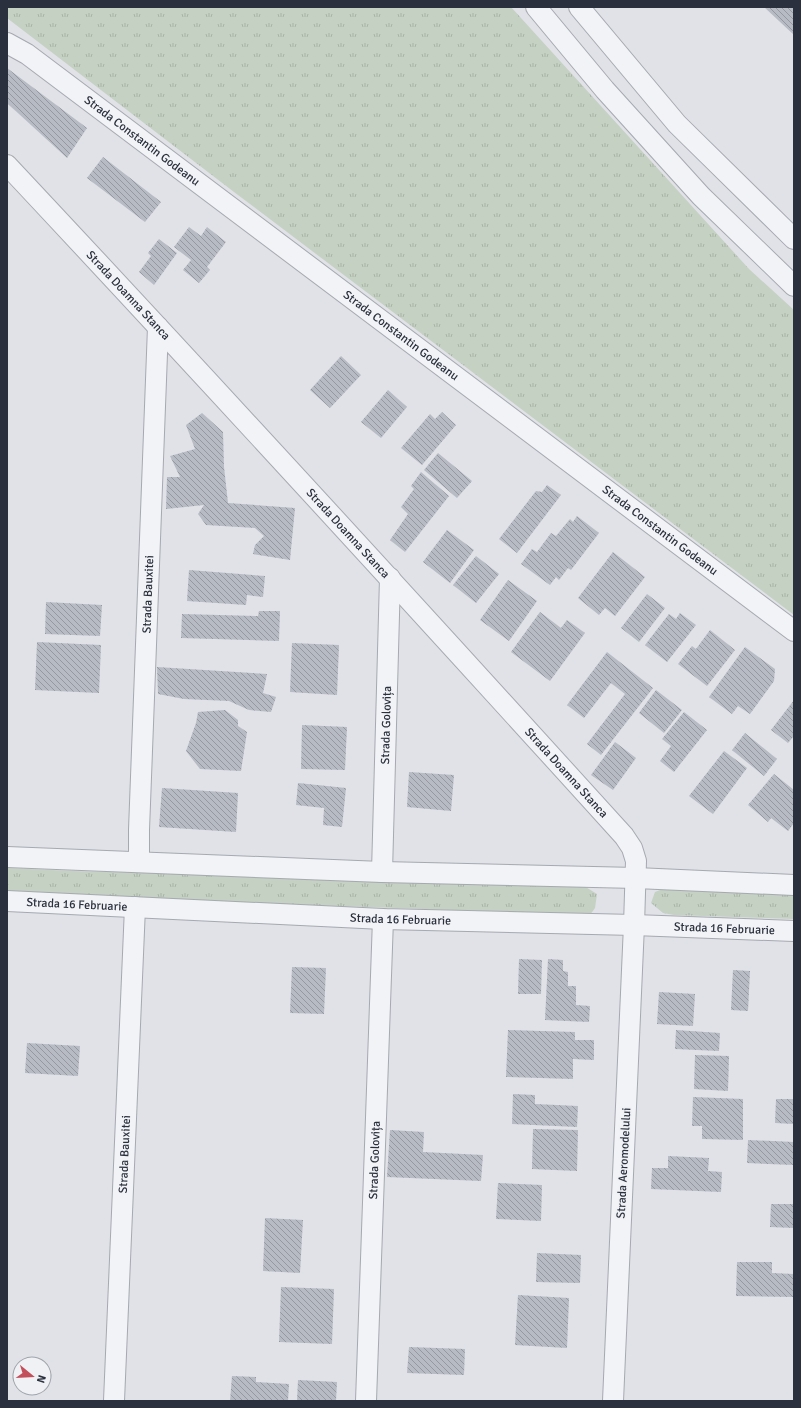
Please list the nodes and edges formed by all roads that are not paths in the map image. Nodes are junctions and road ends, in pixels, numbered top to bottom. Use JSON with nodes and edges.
{"nodes":[{"id":1,"x":536,"y":7,"type":"edge"},
{"id":2,"x":579,"y":7,"type":"edge"},
{"id":3,"x":7,"y":42,"type":"edge"},
{"id":4,"x":7,"y":165,"type":"edge"},
{"id":5,"x":794,"y":239,"type":"edge"},
{"id":6,"x":794,"y":286,"type":"edge"},
{"id":7,"x":158,"y":327,"type":"junction"},
{"id":8,"x":390,"y":578,"type":"junction"},
{"id":9,"x":794,"y":631,"type":"edge"},
{"id":10,"x":7,"y":857,"type":"edge"},
{"id":11,"x":139,"y":862,"type":"junction"},
{"id":12,"x":382,"y":872,"type":"junction"},
{"id":13,"x":636,"y":878,"type":"junction"},
{"id":14,"x":794,"y":885,"type":"edge"},
{"id":15,"x":7,"y":901,"type":"edge"},
{"id":16,"x":135,"y":907,"type":"junction"},
{"id":17,"x":383,"y":919,"type":"junction"},
{"id":18,"x":634,"y":925,"type":"junction"},
{"id":19,"x":794,"y":931,"type":"edge"},
{"id":20,"x":114,"y":1401,"type":"edge"},
{"id":21,"x":366,"y":1401,"type":"edge"},
{"id":22,"x":613,"y":1401,"type":"edge"}],
"edges":[{"from":1,"to":6,"type":"street"},
{"from":2,"to":5,"type":"street"},
{"from":3,"to":9,"type":"street","name":"Strada Constantin Godeanu"},
{"from":4,"to":7,"type":"street","name":"Strada Doamna Stanca"},
{"from":7,"to":8,"type":"street","name":"Strada Doamna Stanca"},
{"from":7,"to":11,"type":"street","name":"Strada Bauxitei"},
{"from":8,"to":12,"type":"street","name":"Strada Golovița"},
{"from":8,"to":13,"type":"street","name":"Strada Doamna Stanca"},
{"from":10,"to":11,"type":"street"},
{"from":11,"to":12,"type":"street"},
{"from":12,"to":13,"type":"street"},
{"from":13,"to":14,"type":"street"},
{"from":13,"to":18,"type":"street","name":"Strada Doamna Stanca"},
{"from":15,"to":16,"type":"street","name":"Strada 16 Februarie"},
{"from":16,"to":17,"type":"street","name":"Strada 16 Februarie"},
{"from":16,"to":20,"type":"street","name":"Strada Bauxitei"},
{"from":17,"to":18,"type":"street","name":"Strada 16 Februarie"},
{"from":17,"to":21,"type":"street","name":"Strada Golovița"},
{"from":18,"to":19,"type":"street","name":"Strada 16 Februarie"},
{"from":18,"to":22,"type":"street","name":"Strada Aeromodelului"}]}
